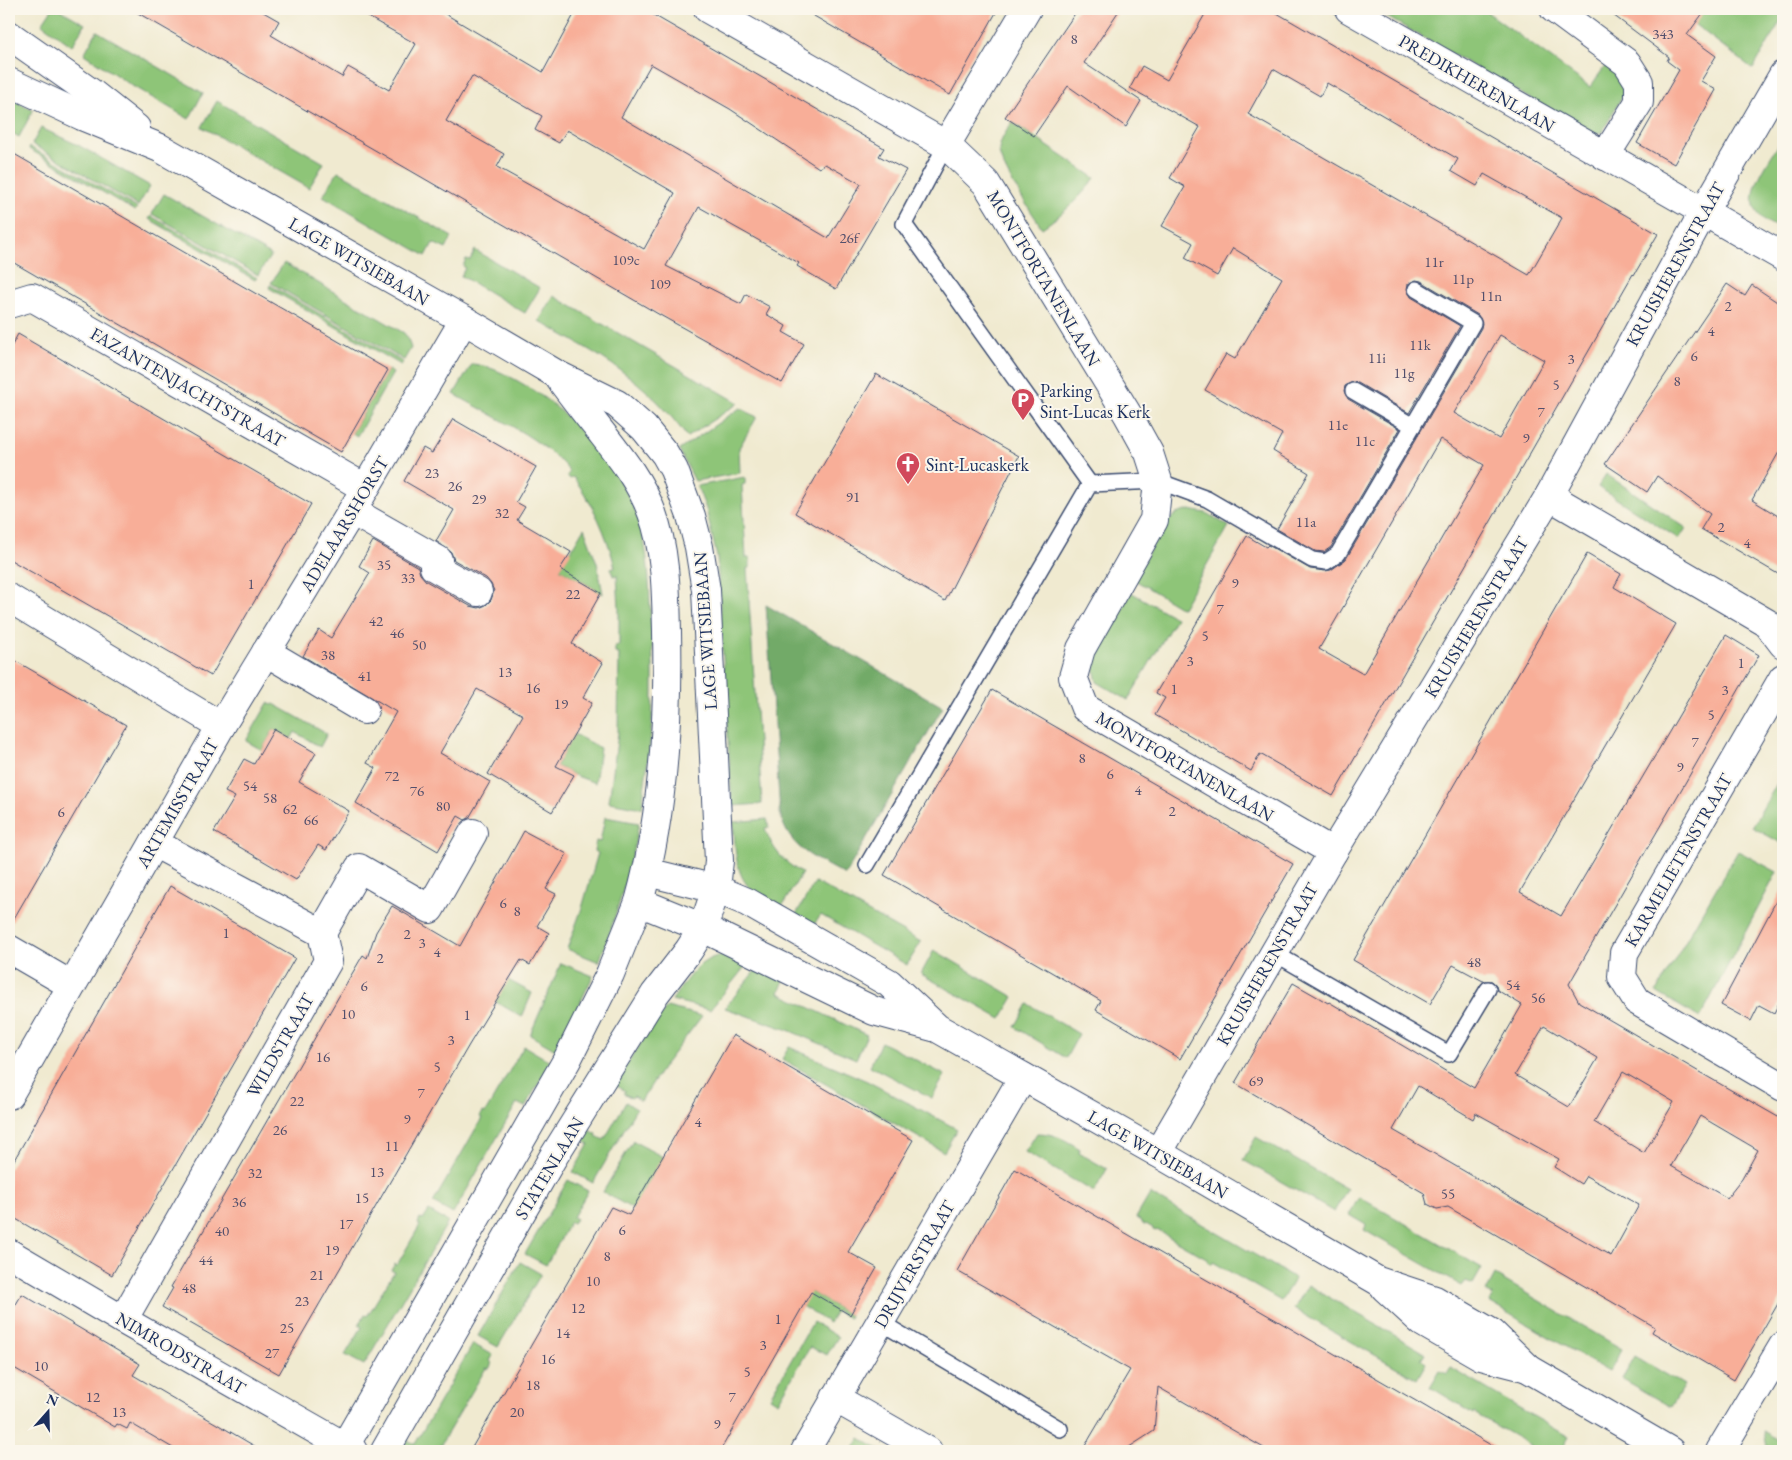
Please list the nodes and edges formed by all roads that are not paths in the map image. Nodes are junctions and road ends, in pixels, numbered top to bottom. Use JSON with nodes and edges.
{"nodes":[{"id":1,"x":708,"y":9,"type":"edge"},
{"id":2,"x":1027,"y":9,"type":"edge"},
{"id":3,"x":1349,"y":9,"type":"edge"},
{"id":4,"x":1554,"y":9,"type":"edge"},
{"id":5,"x":9,"y":35,"type":"edge"},
{"id":6,"x":1783,"y":74,"type":"edge"},
{"id":7,"x":9,"y":82,"type":"edge"},
{"id":8,"x":946,"y":145,"type":"junction"},
{"id":9,"x":160,"y":148,"type":"junction"},
{"id":10,"x":1605,"y":156,"type":"junction"},
{"id":11,"x":1704,"y":211,"type":"junction"},
{"id":12,"x":1783,"y":257,"type":"edge"},
{"id":13,"x":1416,"y":290,"type":"dead end"},
{"id":14,"x":9,"y":304,"type":"edge"},
{"id":15,"x":464,"y":320,"type":"junction"},
{"id":16,"x":558,"y":376,"type":"junction"},
{"id":17,"x":1353,"y":391,"type":"dead end"},
{"id":18,"x":1413,"y":426,"type":"junction"},
{"id":19,"x":1158,"y":481,"type":"junction"},
{"id":20,"x":1090,"y":484,"type":"junction"},
{"id":21,"x":1549,"y":496,"type":"junction"},
{"id":22,"x":359,"y":500,"type":"junction"},
{"id":23,"x":478,"y":592,"type":"dead end"},
{"id":24,"x":9,"y":598,"type":"edge"},
{"id":25,"x":1783,"y":644,"type":"edge"},
{"id":26,"x":266,"y":652,"type":"junction"},
{"id":27,"x":1783,"y":678,"type":"edge"},
{"id":28,"x":364,"y":710,"type":"dead end"},
{"id":29,"x":221,"y":726,"type":"junction"},
{"id":30,"x":473,"y":833,"type":"dead end"},
{"id":31,"x":154,"y":843,"type":"junction"},
{"id":32,"x":1333,"y":852,"type":"junction"},
{"id":33,"x":866,"y":865,"type":"dead end"},
{"id":34,"x":647,"y":872,"type":"junction"},
{"id":35,"x":716,"y":889,"type":"junction"},
{"id":36,"x":639,"y":902,"type":"junction"},
{"id":37,"x":703,"y":928,"type":"junction"},
{"id":38,"x":322,"y":933,"type":"junction"},
{"id":39,"x":9,"y":949,"type":"edge"},
{"id":40,"x":1274,"y":953,"type":"junction"},
{"id":41,"x":71,"y":985,"type":"junction"},
{"id":42,"x":1488,"y":989,"type":"dead end"},
{"id":43,"x":937,"y":1028,"type":"junction"},
{"id":44,"x":1023,"y":1077,"type":"junction"},
{"id":45,"x":1783,"y":1087,"type":"edge"},
{"id":46,"x":9,"y":1095,"type":"edge"},
{"id":47,"x":1158,"y":1153,"type":"junction"},
{"id":48,"x":9,"y":1253,"type":"edge"},
{"id":49,"x":123,"y":1320,"type":"junction"},
{"id":50,"x":880,"y":1322,"type":"junction"},
{"id":51,"x":1783,"y":1346,"type":"edge"},
{"id":52,"x":835,"y":1398,"type":"junction"},
{"id":53,"x":1060,"y":1428,"type":"dead end"},
{"id":54,"x":347,"y":1450,"type":"edge"},
{"id":55,"x":385,"y":1451,"type":"edge"},
{"id":56,"x":805,"y":1451,"type":"edge"},
{"id":57,"x":928,"y":1451,"type":"edge"},
{"id":58,"x":1670,"y":1451,"type":"edge"},
{"id":59,"x":1720,"y":1451,"type":"edge"}],
"edges":[{"from":1,"to":8,"type":"street","name":"MONTFORTANENLAAN"},
{"from":2,"to":8,"type":"street"},
{"from":3,"to":10,"type":"street","name":"PREDIKHERENLAAN"},
{"from":4,"to":10,"type":"street"},
{"from":5,"to":9,"type":"street","name":"LAGE WITSIEBAAN"},
{"from":6,"to":11,"type":"street","name":"KRUISHERENSTRAAT"},
{"from":7,"to":9,"type":"street","name":"LAGE WITSIEBAAN"},
{"from":8,"to":19,"type":"street","name":"MONTFORTANENLAAN"},
{"from":8,"to":20,"type":"lane"},
{"from":9,"to":15,"type":"street","name":"LAGE WITSIEBAAN"},
{"from":10,"to":11,"type":"street","name":"PREDIKHERENLAAN"},
{"from":11,"to":12,"type":"street","name":"PREDIKHERENLAAN"},
{"from":11,"to":21,"type":"street","name":"KRUISHERENSTRAAT"},
{"from":13,"to":18,"type":"lane"},
{"from":14,"to":22,"type":"street","name":"FAZANTENJACHTSTRAAT"},
{"from":15,"to":16,"type":"street","name":"LAGE WITSIEBAAN"},
{"from":15,"to":22,"type":"street","name":"ADELAARSHORST"},
{"from":16,"to":34,"type":"street","name":"LAGE WITSIEBAAN"},
{"from":16,"to":35,"type":"street","name":"LAGE WITSIEBAAN"},
{"from":17,"to":18,"type":"lane"},
{"from":18,"to":19,"type":"lane"},
{"from":19,"to":20,"type":"lane"},
{"from":19,"to":32,"type":"street","name":"MONTFORTANENLAAN"},
{"from":20,"to":33,"type":"lane"},
{"from":21,"to":25,"type":"street"},
{"from":21,"to":32,"type":"street","name":"KRUISHERENSTRAAT"},
{"from":22,"to":23,"type":"street","name":"FAZANTENJACHTSTRAAT"},
{"from":22,"to":26,"type":"street","name":"ADELAARSHORST"},
{"from":24,"to":29,"type":"street","name":"ARTEMISSTRAAT"},
{"from":26,"to":28,"type":"street"},
{"from":26,"to":29,"type":"street","name":"ADELAARSHORST"},
{"from":27,"to":45,"type":"street","name":"KARMELIETENSTRAAT"},
{"from":29,"to":31,"type":"street","name":"ARTEMISSTRAAT"},
{"from":30,"to":38,"type":"street"},
{"from":31,"to":38,"type":"street"},
{"from":31,"to":41,"type":"street","name":"ARTEMISSTRAAT"},
{"from":32,"to":40,"type":"street","name":"KRUISHERENSTRAAT"},
{"from":34,"to":35,"type":"street","name":"LAGE WITSIEBAAN"},
{"from":34,"to":36,"type":"street","name":"LAGE WITSIEBAAN"},
{"from":35,"to":37,"type":"street","name":"STATENLAAN"},
{"from":35,"to":43,"type":"street","name":"LAGE WITSIEBAAN"},
{"from":36,"to":37,"type":"street","name":"LAGE WITSIEBAAN"},
{"from":36,"to":54,"type":"street"},
{"from":37,"to":43,"type":"street","name":"LAGE WITSIEBAAN"},
{"from":37,"to":55,"type":"street","name":"STATENLAAN"},
{"from":38,"to":49,"type":"street","name":"WILDSTRAAT"},
{"from":39,"to":41,"type":"street"},
{"from":40,"to":42,"type":"lane"},
{"from":40,"to":47,"type":"street","name":"KRUISHERENSTRAAT"},
{"from":41,"to":46,"type":"street","name":"ARTEMISSTRAAT"},
{"from":43,"to":44,"type":"street","name":"LAGE WITSIEBAAN"},
{"from":44,"to":47,"type":"street","name":"LAGE WITSIEBAAN"},
{"from":44,"to":50,"type":"street","name":"DRIJVERSTRAAT"},
{"from":47,"to":58,"type":"street","name":"LAGE WITSIEBAAN"},
{"from":48,"to":49,"type":"street","name":"NIMRODSTRAAT"},
{"from":49,"to":54,"type":"street","name":"NIMRODSTRAAT"},
{"from":50,"to":52,"type":"street","name":"DRIJVERSTRAAT"},
{"from":50,"to":53,"type":"lane"},
{"from":51,"to":59,"type":"street"},
{"from":52,"to":56,"type":"street","name":"DRIJVERSTRAAT"},
{"from":52,"to":57,"type":"street"}]}
